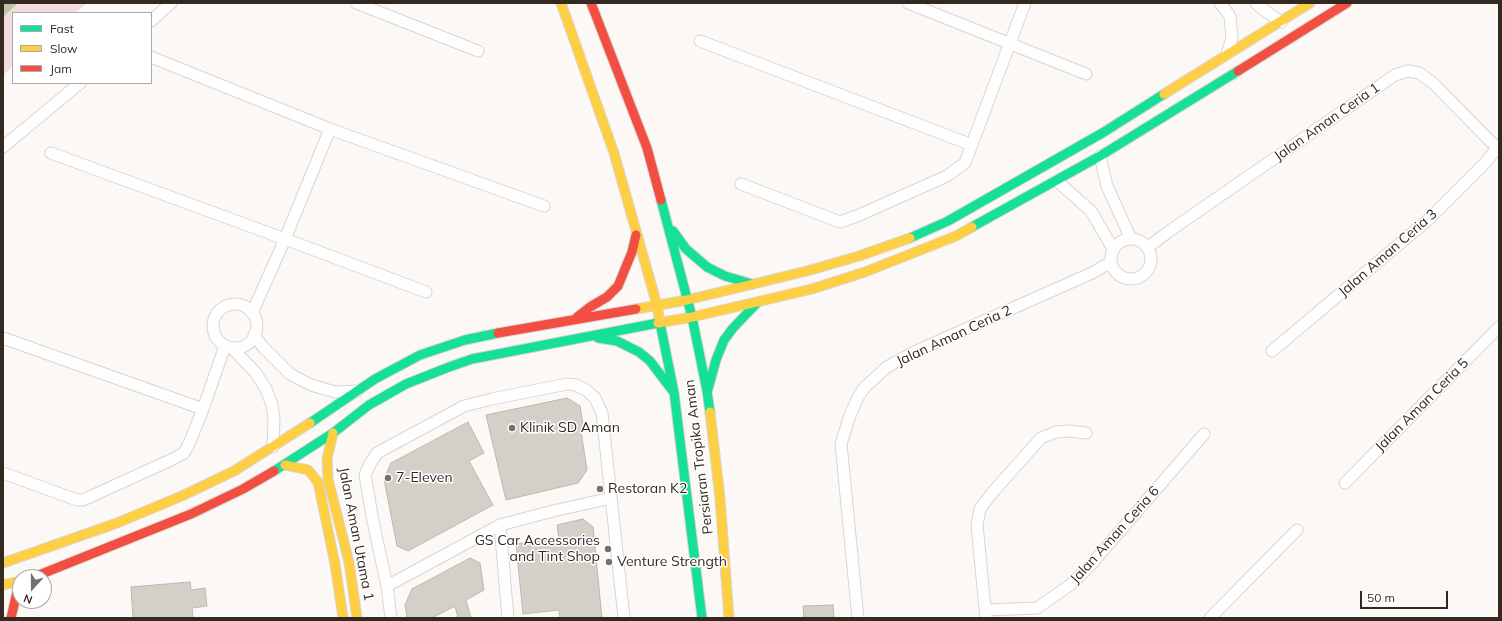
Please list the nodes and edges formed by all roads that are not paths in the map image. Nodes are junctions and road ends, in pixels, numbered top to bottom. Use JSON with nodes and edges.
{"nodes":[{"id":1,"x":171,"y":3,"type":"edge"},
{"id":2,"x":356,"y":3,"type":"edge"},
{"id":3,"x":560,"y":3,"type":"edge"},
{"id":4,"x":591,"y":3,"type":"edge"},
{"id":5,"x":908,"y":3,"type":"edge"},
{"id":6,"x":1025,"y":3,"type":"edge"},
{"id":7,"x":1220,"y":3,"type":"edge"},
{"id":8,"x":1256,"y":3,"type":"edge"},
{"id":9,"x":1310,"y":3,"type":"edge"},
{"id":10,"x":1346,"y":3,"type":"edge"},
{"id":11,"x":152,"y":20,"type":"edge"},
{"id":12,"x":1281,"y":22,"type":"junction"},
{"id":13,"x":700,"y":41,"type":"dead end"},
{"id":14,"x":1010,"y":44,"type":"junction"},
{"id":15,"x":478,"y":51,"type":"dead end"},
{"id":16,"x":1227,"y":54,"type":"junction"},
{"id":17,"x":152,"y":57,"type":"edge"},
{"id":18,"x":1086,"y":74,"type":"dead end"},
{"id":19,"x":79,"y":84,"type":"edge"},
{"id":20,"x":330,"y":129,"type":"junction"},
{"id":21,"x":972,"y":145,"type":"junction"},
{"id":22,"x":3,"y":147,"type":"edge"},
{"id":23,"x":1498,"y":149,"type":"edge"},
{"id":24,"x":51,"y":153,"type":"dead end"},
{"id":25,"x":1100,"y":156,"type":"junction"},
{"id":26,"x":1057,"y":181,"type":"junction"},
{"id":27,"x":741,"y":184,"type":"dead end"},
{"id":28,"x":544,"y":206,"type":"dead end"},
{"id":29,"x":665,"y":218,"type":"junction"},
{"id":30,"x":636,"y":234,"type":"junction"},
{"id":31,"x":285,"y":239,"type":"junction"},
{"id":32,"x":1131,"y":239,"type":"junction"},
{"id":33,"x":1147,"y":248,"type":"junction"},
{"id":34,"x":1114,"y":249,"type":"junction"},
{"id":35,"x":1111,"y":262,"type":"junction"},
{"id":36,"x":753,"y":284,"type":"junction"},
{"id":37,"x":426,"y":292,"type":"dead end"},
{"id":38,"x":687,"y":300,"type":"junction"},
{"id":39,"x":758,"y":302,"type":"junction"},
{"id":40,"x":657,"y":305,"type":"junction"},
{"id":41,"x":252,"y":313,"type":"junction"},
{"id":42,"x":692,"y":317,"type":"junction"},
{"id":43,"x":575,"y":319,"type":"junction"},
{"id":44,"x":660,"y":322,"type":"junction"},
{"id":45,"x":1499,"y":327,"type":"edge"},
{"id":46,"x":254,"y":335,"type":"junction"},
{"id":47,"x":582,"y":337,"type":"junction"},
{"id":48,"x":3,"y":338,"type":"edge"},
{"id":49,"x":228,"y":347,"type":"junction"},
{"id":50,"x":1272,"y":351,"type":"dead end"},
{"id":51,"x":707,"y":390,"type":"junction"},
{"id":52,"x":358,"y":391,"type":"junction"},
{"id":53,"x":674,"y":392,"type":"junction"},
{"id":54,"x":203,"y":409,"type":"junction"},
{"id":55,"x":333,"y":433,"type":"junction"},
{"id":56,"x":1086,"y":433,"type":"dead end"},
{"id":57,"x":1204,"y":434,"type":"dead end"},
{"id":58,"x":273,"y":447,"type":"junction"},
{"id":59,"x":284,"y":465,"type":"junction"},
{"id":60,"x":3,"y":473,"type":"edge"},
{"id":61,"x":1345,"y":483,"type":"dead end"},
{"id":62,"x":611,"y":498,"type":"junction"},
{"id":63,"x":500,"y":525,"type":"junction"},
{"id":64,"x":1297,"y":530,"type":"dead end"},
{"id":65,"x":3,"y":563,"type":"edge"},
{"id":66,"x":52,"y":572,"type":"edge"},
{"id":67,"x":387,"y":586,"type":"junction"},
{"id":68,"x":3,"y":607,"type":"edge"},
{"id":69,"x":986,"y":614,"type":"edge"},
{"id":70,"x":7,"y":618,"type":"edge"},
{"id":71,"x":343,"y":618,"type":"edge"},
{"id":72,"x":358,"y":618,"type":"edge"},
{"id":73,"x":391,"y":618,"type":"edge"},
{"id":74,"x":508,"y":618,"type":"edge"},
{"id":75,"x":624,"y":618,"type":"edge"},
{"id":76,"x":702,"y":618,"type":"edge"},
{"id":77,"x":729,"y":618,"type":"edge"},
{"id":78,"x":858,"y":618,"type":"edge"},
{"id":79,"x":1210,"y":618,"type":"edge"}],
"edges":[{"from":1,"to":11,"type":"street"},
{"from":2,"to":15,"type":"street"},
{"from":3,"to":30,"type":"street","name":"Persiaran Tropika Aman"},
{"from":4,"to":29,"type":"street","name":"Persiaran Tropika Aman"},
{"from":5,"to":14,"type":"street"},
{"from":6,"to":14,"type":"street"},
{"from":7,"to":16,"type":"street"},
{"from":8,"to":12,"type":"street"},
{"from":9,"to":12,"type":"street"},
{"from":10,"to":25,"type":"street"},
{"from":12,"to":16,"type":"street"},
{"from":13,"to":21,"type":"street"},
{"from":14,"to":18,"type":"street"},
{"from":14,"to":21,"type":"street"},
{"from":16,"to":36,"type":"street"},
{"from":17,"to":20,"type":"street"},
{"from":19,"to":22,"type":"street"},
{"from":20,"to":28,"type":"street"},
{"from":20,"to":31,"type":"street"},
{"from":21,"to":27,"type":"street"},
{"from":23,"to":33,"type":"street","name":"Jalan Aman Ceria 1"},
{"from":23,"to":50,"type":"street","name":"Jalan Aman Ceria 3"},
{"from":24,"to":31,"type":"street"},
{"from":25,"to":26,"type":"street"},
{"from":25,"to":32,"type":"street"},
{"from":26,"to":34,"type":"street"},
{"from":26,"to":39,"type":"street"},
{"from":29,"to":36,"type":"street"},
{"from":29,"to":38,"type":"street","name":"Persiaran Tropika Aman"},
{"from":30,"to":40,"type":"street","name":"Persiaran Tropika Aman"},
{"from":30,"to":43,"type":"street"},
{"from":31,"to":37,"type":"street"},
{"from":31,"to":41,"type":"street"},
{"from":32,"to":33,"type":"street"},
{"from":32,"to":34,"type":"street"},
{"from":33,"to":35,"type":"street"},
{"from":34,"to":35,"type":"street"},
{"from":35,"to":78,"type":"street","name":"Jalan Aman Ceria 2"},
{"from":36,"to":38,"type":"street"},
{"from":38,"to":40,"type":"street"},
{"from":38,"to":42,"type":"street","name":"Persiaran Tropika Aman"},
{"from":39,"to":42,"type":"street"},
{"from":39,"to":51,"type":"street"},
{"from":40,"to":43,"type":"street"},
{"from":40,"to":44,"type":"street","name":"Persiaran Tropika Aman"},
{"from":41,"to":46,"type":"street"},
{"from":41,"to":49,"type":"street"},
{"from":42,"to":44,"type":"street"},
{"from":42,"to":51,"type":"street","name":"Persiaran Tropika Aman"},
{"from":43,"to":52,"type":"street"},
{"from":44,"to":47,"type":"street"},
{"from":44,"to":53,"type":"street","name":"Persiaran Tropika Aman"},
{"from":45,"to":61,"type":"street","name":"Jalan Aman Ceria 5"},
{"from":46,"to":49,"type":"street"},
{"from":46,"to":52,"type":"street"},
{"from":47,"to":53,"type":"street"},
{"from":47,"to":55,"type":"street"},
{"from":48,"to":54,"type":"street"},
{"from":49,"to":54,"type":"street"},
{"from":49,"to":58,"type":"street"},
{"from":51,"to":77,"type":"street","name":"Persiaran Tropika Aman"},
{"from":52,"to":58,"type":"street"},
{"from":53,"to":76,"type":"street","name":"Persiaran Tropika Aman"},
{"from":54,"to":60,"type":"street"},
{"from":55,"to":59,"type":"street"},
{"from":55,"to":72,"type":"street","name":"Jalan Aman Utama 1"},
{"from":56,"to":69,"type":"street"},
{"from":57,"to":69,"type":"street","name":"Jalan Aman Ceria 6"},
{"from":58,"to":65,"type":"street"},
{"from":59,"to":66,"type":"street"},
{"from":59,"to":71,"type":"street","name":"Jalan Aman Utama 1"},
{"from":62,"to":63,"type":"street"},
{"from":62,"to":67,"type":"street"},
{"from":62,"to":75,"type":"street"},
{"from":63,"to":67,"type":"street"},
{"from":63,"to":74,"type":"street"},
{"from":64,"to":79,"type":"street"},
{"from":67,"to":73,"type":"street"},
{"from":68,"to":70,"type":"street"}]}
